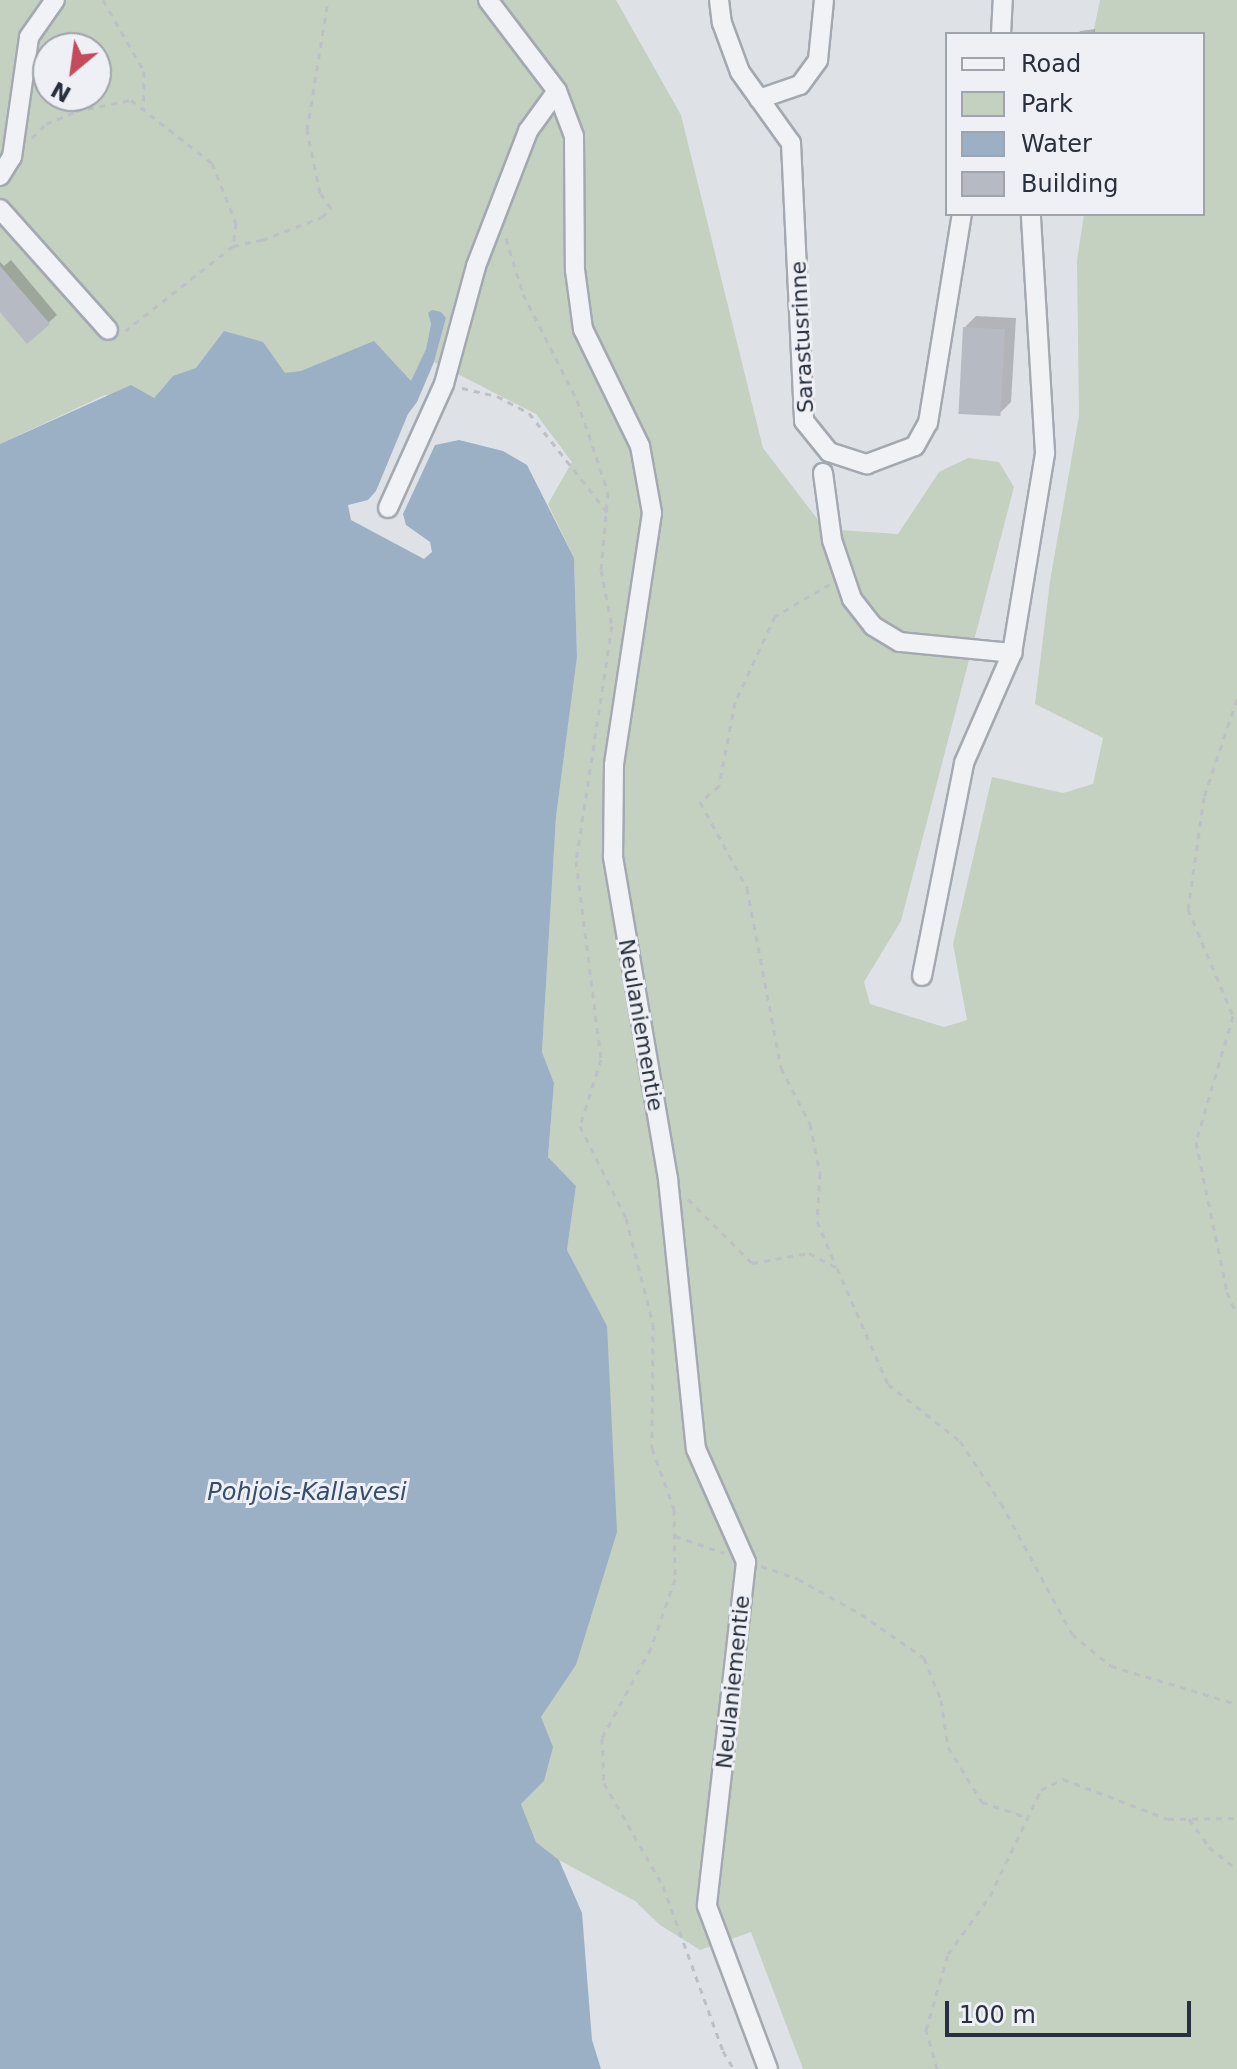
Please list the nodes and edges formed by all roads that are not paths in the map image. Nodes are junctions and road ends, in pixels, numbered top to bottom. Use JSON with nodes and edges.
{"nodes":[{"id":1,"x":55,"y":0,"type":"edge"},
{"id":2,"x":488,"y":0,"type":"edge"},
{"id":3,"x":719,"y":0,"type":"edge"},
{"id":4,"x":824,"y":0,"type":"edge"},
{"id":5,"x":1003,"y":0,"type":"edge"},
{"id":6,"x":1001,"y":32,"type":"edge"},
{"id":7,"x":557,"y":91,"type":"junction"},
{"id":8,"x":759,"y":99,"type":"junction"},
{"id":9,"x":0,"y":176,"type":"edge"},
{"id":10,"x":0,"y":209,"type":"edge"},
{"id":11,"x":962,"y":216,"type":"edge"},
{"id":12,"x":1031,"y":216,"type":"edge"},
{"id":13,"x":108,"y":330,"type":"road end"},
{"id":14,"x":823,"y":473,"type":"dead end"},
{"id":15,"x":388,"y":508,"type":"dead end"},
{"id":16,"x":1012,"y":653,"type":"junction"},
{"id":17,"x":922,"y":976,"type":"dead end"},
{"id":18,"x":768,"y":2069,"type":"edge"}],
"edges":[{"from":1,"to":9,"type":"street"},
{"from":2,"to":7,"type":"street","name":"Neulaniementie"},
{"from":3,"to":8,"type":"street","name":"Sarastusrinne"},
{"from":4,"to":8,"type":"street"},
{"from":5,"to":6,"type":"street"},
{"from":7,"to":15,"type":"street"},
{"from":7,"to":18,"type":"street","name":"Neulaniementie"},
{"from":8,"to":11,"type":"street","name":"Sarastusrinne"},
{"from":10,"to":13,"type":"street"},
{"from":12,"to":16,"type":"street"},
{"from":14,"to":16,"type":"street"},
{"from":16,"to":17,"type":"street"}]}
